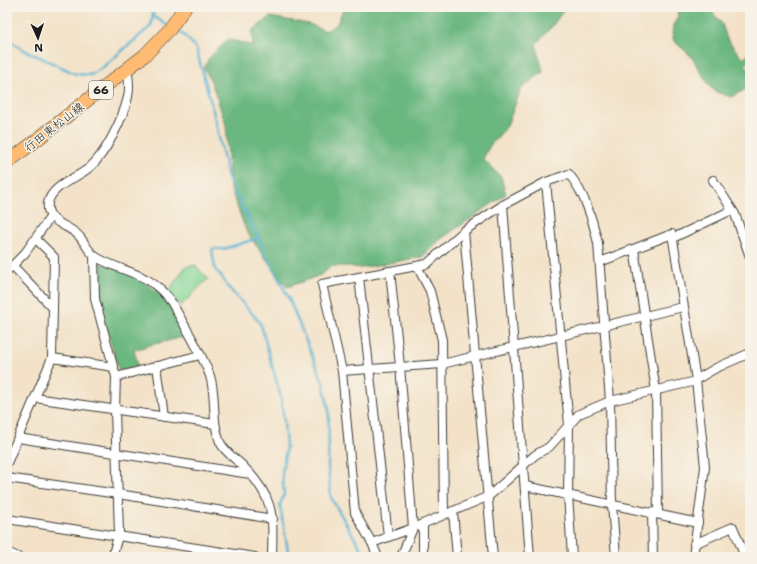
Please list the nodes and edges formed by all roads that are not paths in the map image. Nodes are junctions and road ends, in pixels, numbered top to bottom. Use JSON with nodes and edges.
{"nodes":[{"id":1,"x":185,"y":7,"type":"edge"},
{"id":2,"x":127,"y":69,"type":"junction"},
{"id":3,"x":7,"y":163,"type":"edge"},
{"id":4,"x":713,"y":180,"type":"dead end"},
{"id":5,"x":546,"y":182,"type":"junction"},
{"id":6,"x":503,"y":205,"type":"junction"},
{"id":7,"x":732,"y":210,"type":"junction"},
{"id":8,"x":51,"y":216,"type":"junction"},
{"id":9,"x":464,"y":231,"type":"junction"},
{"id":10,"x":673,"y":238,"type":"junction"},
{"id":11,"x":36,"y":239,"type":"junction"},
{"id":12,"x":634,"y":249,"type":"junction"},
{"id":13,"x":94,"y":256,"type":"junction"},
{"id":14,"x":750,"y":257,"type":"edge"},
{"id":15,"x":600,"y":262,"type":"junction"},
{"id":16,"x":417,"y":266,"type":"junction"},
{"id":17,"x":10,"y":268,"type":"edge"},
{"id":18,"x":390,"y":270,"type":"junction"},
{"id":19,"x":359,"y":277,"type":"junction"},
{"id":20,"x":684,"y":307,"type":"junction"},
{"id":21,"x":53,"y":308,"type":"junction"},
{"id":22,"x":644,"y":316,"type":"junction"},
{"id":23,"x":604,"y":326,"type":"junction"},
{"id":24,"x":561,"y":336,"type":"junction"},
{"id":25,"x":514,"y":347,"type":"junction"},
{"id":26,"x":750,"y":353,"type":"edge"},
{"id":27,"x":200,"y":355,"type":"junction"},
{"id":28,"x":476,"y":356,"type":"junction"},
{"id":29,"x":52,"y":358,"type":"junction"},
{"id":30,"x":442,"y":364,"type":"junction"},
{"id":31,"x":157,"y":366,"type":"junction"},
{"id":32,"x":400,"y":366,"type":"junction"},
{"id":33,"x":114,"y":367,"type":"junction"},
{"id":34,"x":370,"y":369,"type":"junction"},
{"id":35,"x":342,"y":370,"type":"junction"},
{"id":36,"x":116,"y":377,"type":"junction"},
{"id":37,"x":696,"y":380,"type":"junction"},
{"id":38,"x":656,"y":391,"type":"junction"},
{"id":39,"x":35,"y":398,"type":"junction"},
{"id":40,"x":610,"y":401,"type":"junction"},
{"id":41,"x":115,"y":410,"type":"junction"},
{"id":42,"x":164,"y":417,"type":"junction"},
{"id":43,"x":215,"y":424,"type":"junction"},
{"id":44,"x":569,"y":425,"type":"junction"},
{"id":45,"x":18,"y":438,"type":"junction"},
{"id":46,"x":118,"y":452,"type":"junction"},
{"id":47,"x":7,"y":463,"type":"edge"},
{"id":48,"x":524,"y":464,"type":"junction"},
{"id":49,"x":250,"y":474,"type":"junction"},
{"id":50,"x":7,"y":478,"type":"edge"},
{"id":51,"x":525,"y":486,"type":"junction"},
{"id":52,"x":118,"y":494,"type":"junction"},
{"id":53,"x":568,"y":494,"type":"junction"},
{"id":54,"x":488,"y":496,"type":"junction"},
{"id":55,"x":612,"y":504,"type":"junction"},
{"id":56,"x":453,"y":511,"type":"junction"},
{"id":57,"x":655,"y":513,"type":"junction"},
{"id":58,"x":444,"y":514,"type":"junction"},
{"id":59,"x":7,"y":519,"type":"edge"},
{"id":60,"x":273,"y":519,"type":"junction"},
{"id":61,"x":698,"y":523,"type":"junction"},
{"id":62,"x":423,"y":524,"type":"junction"},
{"id":63,"x":413,"y":528,"type":"junction"},
{"id":64,"x":388,"y":536,"type":"junction"},
{"id":65,"x":119,"y":537,"type":"junction"},
{"id":66,"x":372,"y":543,"type":"junction"},
{"id":67,"x":7,"y":552,"type":"edge"},
{"id":68,"x":695,"y":553,"type":"edge"},
{"id":69,"x":240,"y":556,"type":"edge"},
{"id":70,"x":18,"y":557,"type":"edge"},
{"id":71,"x":112,"y":557,"type":"edge"},
{"id":72,"x":255,"y":557,"type":"edge"},
{"id":73,"x":272,"y":557,"type":"edge"},
{"id":74,"x":378,"y":557,"type":"edge"},
{"id":75,"x":401,"y":557,"type":"edge"},
{"id":76,"x":423,"y":557,"type":"edge"},
{"id":77,"x":457,"y":557,"type":"edge"},
{"id":78,"x":493,"y":557,"type":"edge"},
{"id":79,"x":530,"y":557,"type":"edge"},
{"id":80,"x":572,"y":557,"type":"edge"},
{"id":81,"x":616,"y":557,"type":"edge"},
{"id":82,"x":653,"y":557,"type":"edge"},
{"id":83,"x":745,"y":557,"type":"edge"}],
"edges":[{"from":1,"to":2,"type":"main road","name":"行田東松山線","number":"66"},
{"from":2,"to":3,"type":"main road","name":"行田東松山線","number":"66"},
{"from":2,"to":8,"type":"street"},
{"from":4,"to":7,"type":"street"},
{"from":5,"to":6,"type":"street"},
{"from":5,"to":15,"type":"street"},
{"from":5,"to":24,"type":"street"},
{"from":6,"to":9,"type":"street"},
{"from":6,"to":25,"type":"street"},
{"from":7,"to":10,"type":"street"},
{"from":7,"to":14,"type":"street"},
{"from":8,"to":11,"type":"street"},
{"from":8,"to":13,"type":"street"},
{"from":9,"to":16,"type":"street"},
{"from":9,"to":28,"type":"street"},
{"from":10,"to":12,"type":"street"},
{"from":10,"to":20,"type":"street"},
{"from":11,"to":17,"type":"street"},
{"from":11,"to":21,"type":"street"},
{"from":12,"to":15,"type":"street"},
{"from":12,"to":22,"type":"street"},
{"from":13,"to":27,"type":"street"},
{"from":13,"to":33,"type":"street"},
{"from":15,"to":23,"type":"street"},
{"from":16,"to":18,"type":"street"},
{"from":16,"to":30,"type":"street"},
{"from":17,"to":21,"type":"street"},
{"from":18,"to":19,"type":"street"},
{"from":18,"to":32,"type":"street"},
{"from":19,"to":34,"type":"street"},
{"from":19,"to":35,"type":"street"},
{"from":20,"to":22,"type":"street"},
{"from":20,"to":37,"type":"street"},
{"from":21,"to":29,"type":"street"},
{"from":22,"to":23,"type":"street"},
{"from":22,"to":38,"type":"street"},
{"from":23,"to":24,"type":"street"},
{"from":23,"to":40,"type":"street"},
{"from":24,"to":25,"type":"street"},
{"from":24,"to":44,"type":"street"},
{"from":25,"to":28,"type":"street"},
{"from":25,"to":48,"type":"street"},
{"from":26,"to":37,"type":"street"},
{"from":27,"to":31,"type":"street"},
{"from":27,"to":43,"type":"street"},
{"from":28,"to":30,"type":"street"},
{"from":28,"to":54,"type":"street"},
{"from":29,"to":33,"type":"street"},
{"from":29,"to":39,"type":"street"},
{"from":30,"to":32,"type":"street"},
{"from":30,"to":58,"type":"street"},
{"from":31,"to":36,"type":"street"},
{"from":31,"to":42,"type":"street"},
{"from":32,"to":34,"type":"street"},
{"from":32,"to":63,"type":"street"},
{"from":33,"to":36,"type":"street"},
{"from":34,"to":35,"type":"street"},
{"from":34,"to":64,"type":"street"},
{"from":35,"to":66,"type":"street"},
{"from":36,"to":41,"type":"street"},
{"from":37,"to":38,"type":"street"},
{"from":37,"to":61,"type":"street"},
{"from":38,"to":40,"type":"street"},
{"from":38,"to":57,"type":"street"},
{"from":39,"to":41,"type":"street"},
{"from":39,"to":45,"type":"street"},
{"from":40,"to":44,"type":"street"},
{"from":40,"to":55,"type":"street"},
{"from":41,"to":42,"type":"street"},
{"from":41,"to":46,"type":"street"},
{"from":42,"to":43,"type":"street"},
{"from":43,"to":49,"type":"street"},
{"from":44,"to":48,"type":"street"},
{"from":44,"to":53,"type":"street"},
{"from":45,"to":46,"type":"street"},
{"from":45,"to":47,"type":"street"},
{"from":46,"to":49,"type":"street"},
{"from":46,"to":52,"type":"street"},
{"from":48,"to":51,"type":"street"},
{"from":48,"to":54,"type":"street"},
{"from":49,"to":60,"type":"street"},
{"from":50,"to":52,"type":"street"},
{"from":51,"to":53,"type":"street"},
{"from":51,"to":79,"type":"street"},
{"from":52,"to":60,"type":"street"},
{"from":52,"to":65,"type":"street"},
{"from":53,"to":55,"type":"street"},
{"from":53,"to":80,"type":"street"},
{"from":54,"to":56,"type":"street"},
{"from":54,"to":78,"type":"street"},
{"from":55,"to":57,"type":"street"},
{"from":55,"to":81,"type":"street"},
{"from":56,"to":58,"type":"street"},
{"from":56,"to":77,"type":"street"},
{"from":57,"to":61,"type":"street"},
{"from":57,"to":82,"type":"street"},
{"from":58,"to":62,"type":"street"},
{"from":59,"to":65,"type":"street"},
{"from":60,"to":73,"type":"street"},
{"from":61,"to":68,"type":"street"},
{"from":62,"to":63,"type":"street"},
{"from":62,"to":76,"type":"street"},
{"from":63,"to":64,"type":"street"},
{"from":63,"to":75,"type":"street"},
{"from":64,"to":66,"type":"street"},
{"from":65,"to":69,"type":"street"},
{"from":65,"to":71,"type":"street"},
{"from":66,"to":74,"type":"street"},
{"from":67,"to":70,"type":"street"},
{"from":68,"to":83,"type":"street"},
{"from":69,"to":72,"type":"street"}]}
